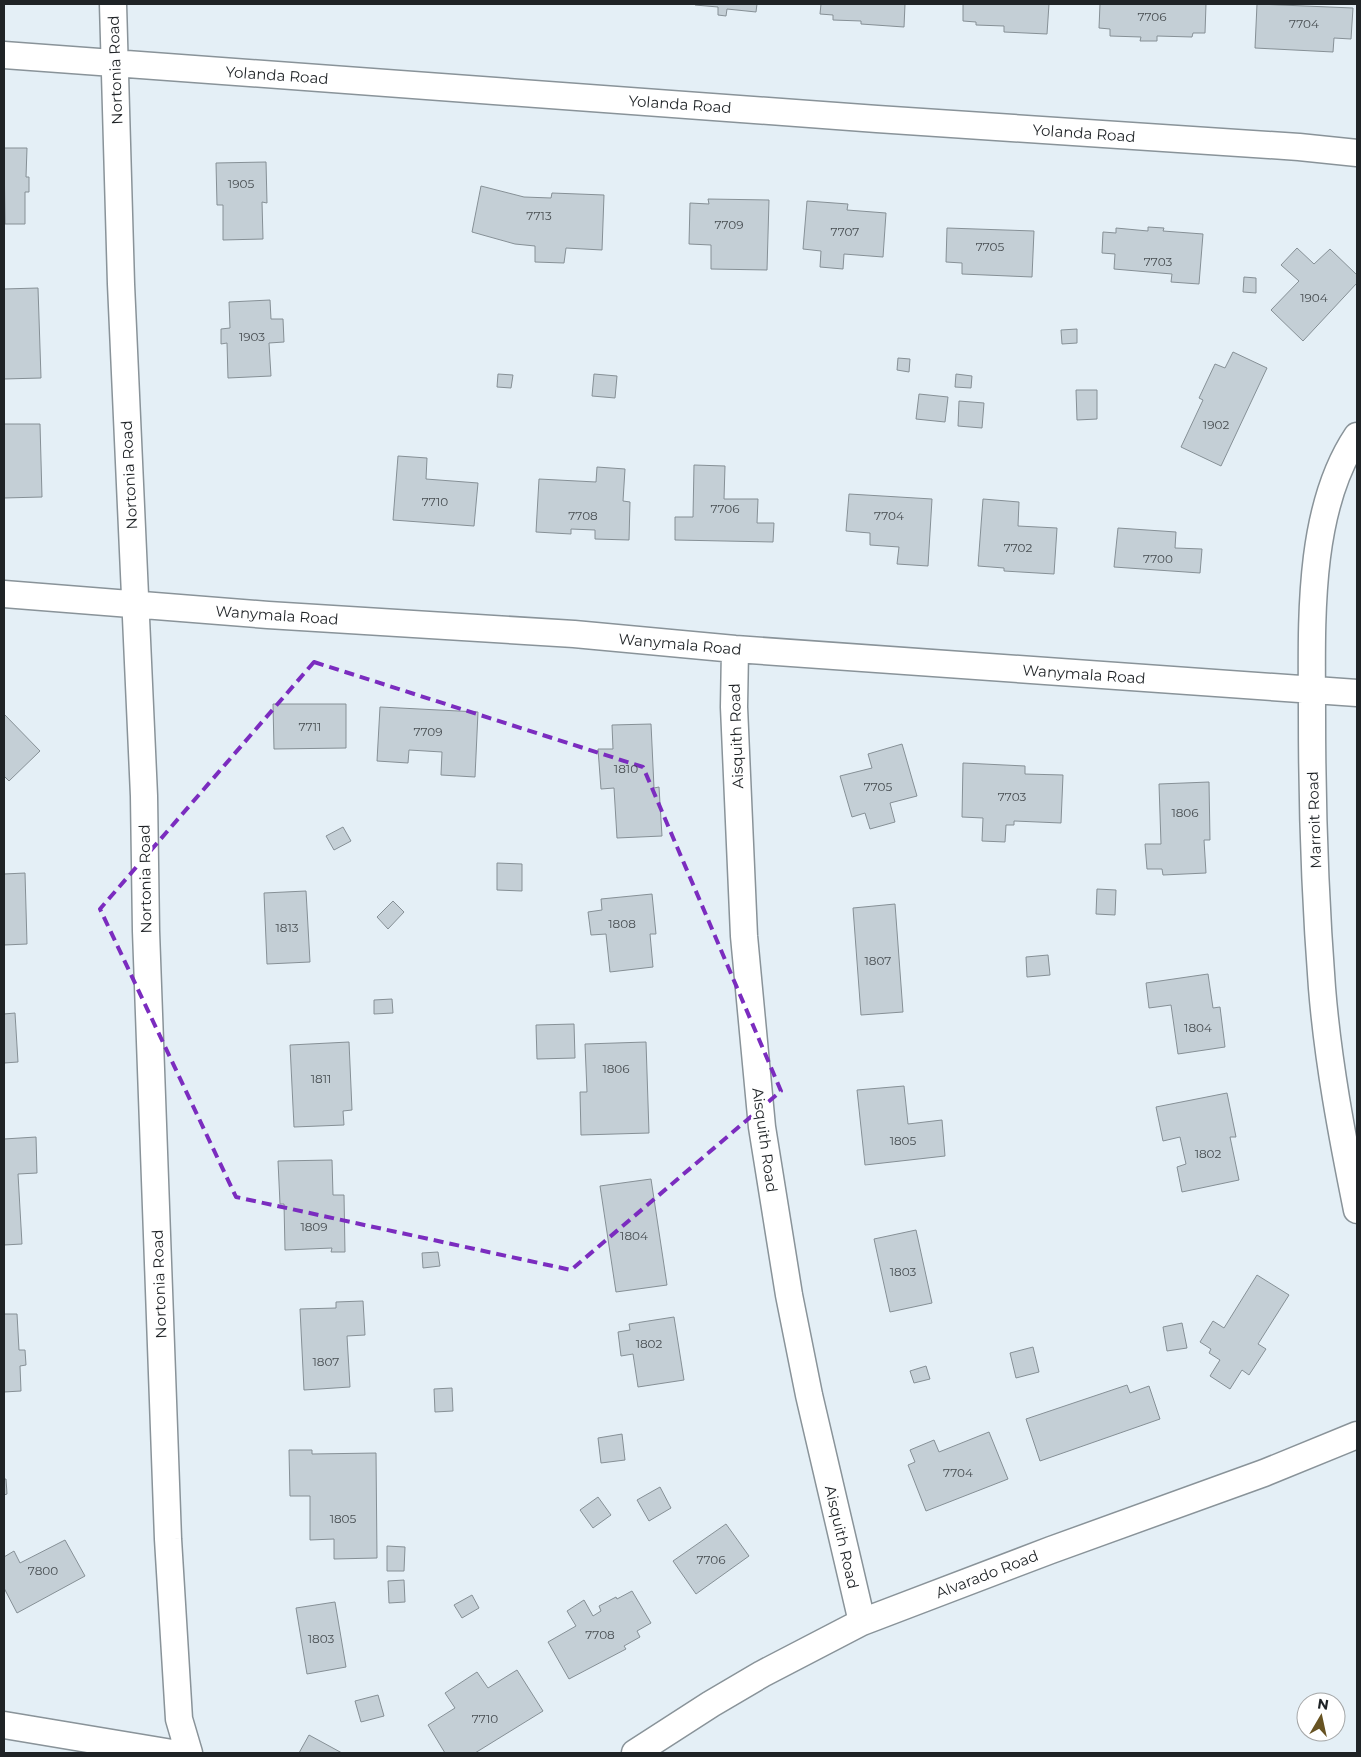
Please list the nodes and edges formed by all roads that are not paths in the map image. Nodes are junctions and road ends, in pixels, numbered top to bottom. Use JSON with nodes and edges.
{"nodes":[{"id":1,"x":112,"y":4,"type":"edge"},
{"id":2,"x":4,"y":55,"type":"edge"},
{"id":3,"x":114,"y":62,"type":"junction"},
{"id":4,"x":1357,"y":153,"type":"edge"},
{"id":5,"x":1357,"y":436,"type":"edge"},
{"id":6,"x":4,"y":594,"type":"edge"},
{"id":7,"x":135,"y":604,"type":"junction"},
{"id":8,"x":735,"y":649,"type":"junction"},
{"id":9,"x":1312,"y":690,"type":"junction"},
{"id":10,"x":1357,"y":693,"type":"edge"},
{"id":11,"x":1357,"y":1210,"type":"edge"},
{"id":12,"x":1357,"y":1435,"type":"edge"},
{"id":13,"x":862,"y":1622,"type":"junction"},
{"id":14,"x":4,"y":1726,"type":"edge"},
{"id":15,"x":172,"y":1753,"type":"edge"},
{"id":16,"x":189,"y":1753,"type":"edge"},
{"id":17,"x":635,"y":1753,"type":"edge"}],
"edges":[{"from":1,"to":3,"type":"street","name":"Nortonia Road"},
{"from":2,"to":3,"type":"street","name":"Yolanda Road"},
{"from":3,"to":4,"type":"street","name":"Yolanda Road"},
{"from":3,"to":7,"type":"street","name":"Nortonia Road"},
{"from":5,"to":9,"type":"street","name":"Marroit Road"},
{"from":6,"to":7,"type":"street","name":"Wanymala Road"},
{"from":7,"to":8,"type":"street","name":"Wanymala Road"},
{"from":7,"to":16,"type":"street","name":"Nortonia Road"},
{"from":8,"to":9,"type":"street","name":"Wanymala Road"},
{"from":8,"to":13,"type":"street","name":"Aisquith Road"},
{"from":9,"to":10,"type":"street","name":"Wanymala Road"},
{"from":9,"to":11,"type":"street","name":"Marroit Road"},
{"from":12,"to":13,"type":"street","name":"Alvarado Road"},
{"from":13,"to":17,"type":"street","name":"Alvarado Road"},
{"from":14,"to":15,"type":"street"}]}
